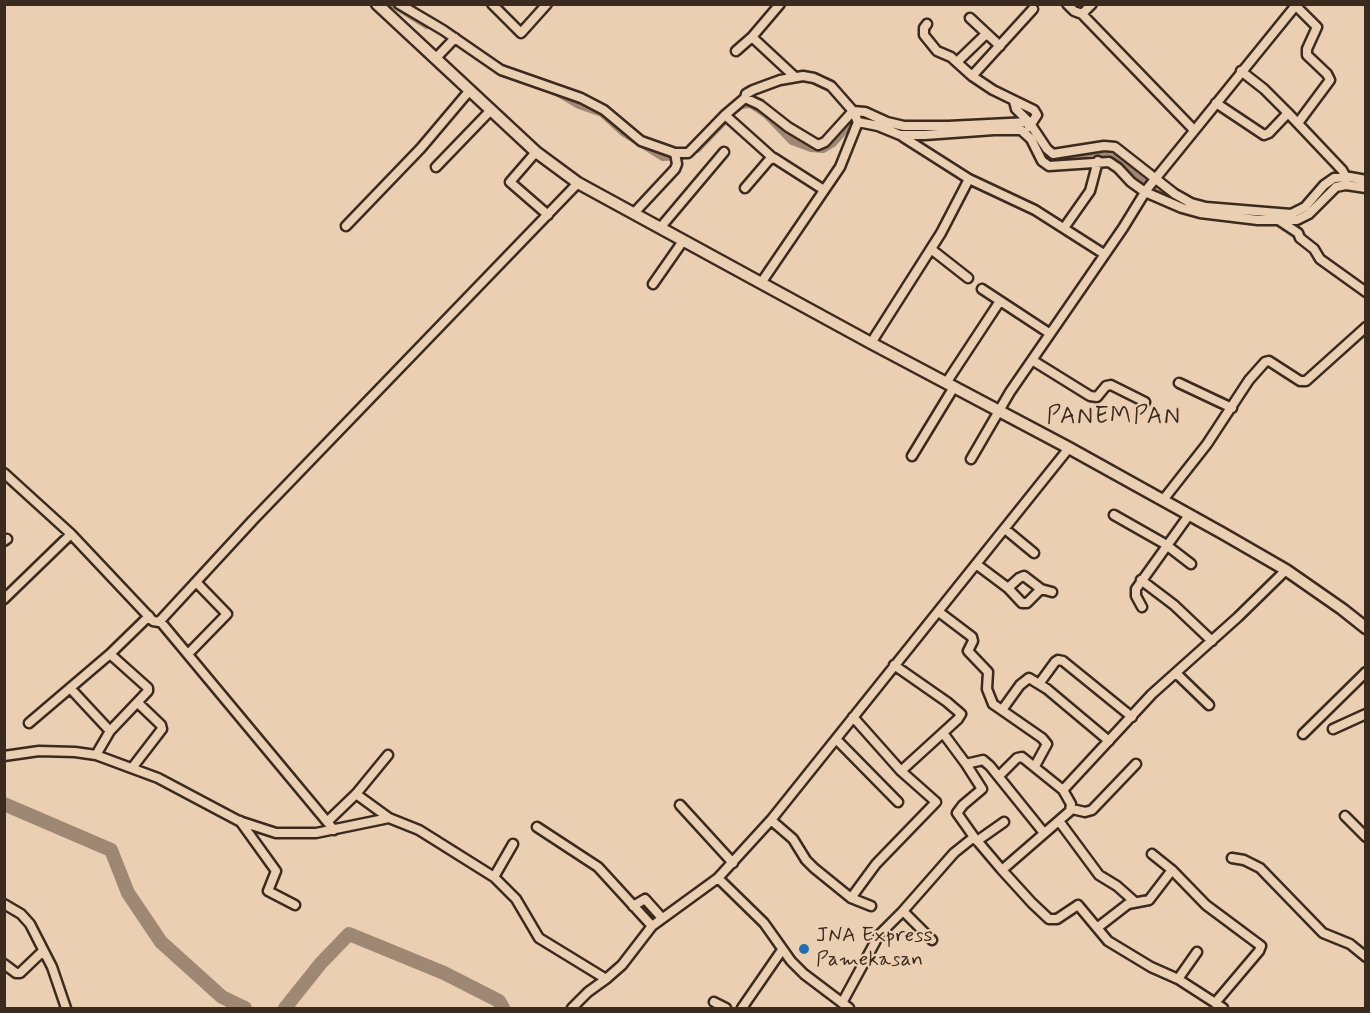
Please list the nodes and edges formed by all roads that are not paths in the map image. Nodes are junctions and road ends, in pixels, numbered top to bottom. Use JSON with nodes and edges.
{"nodes":[{"id":1,"x":377,"y":4,"type":"edge"},
{"id":2,"x":492,"y":4,"type":"edge"},
{"id":3,"x":547,"y":4,"type":"edge"},
{"id":4,"x":780,"y":4,"type":"edge"},
{"id":5,"x":1067,"y":4,"type":"edge"},
{"id":6,"x":1092,"y":4,"type":"edge"},
{"id":7,"x":1297,"y":5,"type":"edge"},
{"id":8,"x":1033,"y":9,"type":"dead end"},
{"id":9,"x":398,"y":10,"type":"edge"},
{"id":10,"x":1082,"y":14,"type":"junction"},
{"id":11,"x":970,"y":18,"type":"dead end"},
{"id":12,"x":927,"y":24,"type":"dead end"},
{"id":13,"x":986,"y":34,"type":"junction"},
{"id":14,"x":752,"y":37,"type":"junction"},
{"id":15,"x":453,"y":40,"type":"junction"},
{"id":16,"x":1000,"y":46,"type":"junction"},
{"id":17,"x":736,"y":51,"type":"dead end"},
{"id":18,"x":436,"y":58,"type":"junction"},
{"id":19,"x":957,"y":62,"type":"junction"},
{"id":20,"x":1242,"y":71,"type":"junction"},
{"id":21,"x":972,"y":76,"type":"junction"},
{"id":22,"x":795,"y":77,"type":"junction"},
{"id":23,"x":470,"y":90,"type":"junction"},
{"id":24,"x":745,"y":98,"type":"junction"},
{"id":25,"x":1216,"y":103,"type":"junction"},
{"id":26,"x":491,"y":110,"type":"junction"},
{"id":27,"x":1288,"y":112,"type":"junction"},
{"id":28,"x":855,"y":117,"type":"junction"},
{"id":29,"x":728,"y":118,"type":"junction"},
{"id":30,"x":1298,"y":123,"type":"junction"},
{"id":31,"x":1028,"y":127,"type":"junction"},
{"id":32,"x":1194,"y":130,"type":"junction"},
{"id":33,"x":900,"y":135,"type":"junction"},
{"id":34,"x":536,"y":152,"type":"junction"},
{"id":35,"x":724,"y":152,"type":"dead end"},
{"id":36,"x":676,"y":157,"type":"junction"},
{"id":37,"x":773,"y":158,"type":"junction"},
{"id":38,"x":1098,"y":161,"type":"junction"},
{"id":39,"x":436,"y":167,"type":"dead end"},
{"id":40,"x":969,"y":179,"type":"junction"},
{"id":41,"x":1349,"y":180,"type":"junction"},
{"id":42,"x":1365,"y":180,"type":"edge"},
{"id":43,"x":578,"y":183,"type":"junction"},
{"id":44,"x":1150,"y":186,"type":"junction"},
{"id":45,"x":745,"y":188,"type":"dead end"},
{"id":46,"x":1365,"y":188,"type":"edge"},
{"id":47,"x":824,"y":190,"type":"junction"},
{"id":48,"x":634,"y":213,"type":"junction"},
{"id":49,"x":1238,"y":214,"type":"junction"},
{"id":50,"x":548,"y":215,"type":"junction"},
{"id":51,"x":1280,"y":221,"type":"junction"},
{"id":52,"x":346,"y":226,"type":"dead end"},
{"id":53,"x":660,"y":228,"type":"junction"},
{"id":54,"x":1064,"y":228,"type":"junction"},
{"id":55,"x":683,"y":242,"type":"junction"},
{"id":56,"x":931,"y":249,"type":"junction"},
{"id":57,"x":1104,"y":254,"type":"junction"},
{"id":58,"x":968,"y":278,"type":"dead end"},
{"id":59,"x":761,"y":283,"type":"junction"},
{"id":60,"x":653,"y":284,"type":"dead end"},
{"id":61,"x":982,"y":289,"type":"dead end"},
{"id":62,"x":1365,"y":292,"type":"edge"},
{"id":63,"x":1000,"y":301,"type":"junction"},
{"id":64,"x":1365,"y":327,"type":"edge"},
{"id":65,"x":1049,"y":333,"type":"junction"},
{"id":66,"x":871,"y":343,"type":"junction"},
{"id":67,"x":1032,"y":360,"type":"junction"},
{"id":68,"x":1179,"y":382,"type":"dead end"},
{"id":69,"x":950,"y":385,"type":"junction"},
{"id":70,"x":1145,"y":402,"type":"dead end"},
{"id":71,"x":1232,"y":408,"type":"junction"},
{"id":72,"x":1000,"y":411,"type":"junction"},
{"id":73,"x":1069,"y":448,"type":"junction"},
{"id":74,"x":912,"y":456,"type":"dead end"},
{"id":75,"x":971,"y":459,"type":"dead end"},
{"id":76,"x":4,"y":473,"type":"edge"},
{"id":77,"x":1163,"y":500,"type":"junction"},
{"id":78,"x":1114,"y":515,"type":"dead end"},
{"id":79,"x":1189,"y":515,"type":"junction"},
{"id":80,"x":1005,"y":529,"type":"junction"},
{"id":81,"x":71,"y":534,"type":"junction"},
{"id":82,"x":1168,"y":546,"type":"junction"},
{"id":83,"x":1034,"y":554,"type":"dead end"},
{"id":84,"x":976,"y":564,"type":"junction"},
{"id":85,"x":1191,"y":564,"type":"dead end"},
{"id":86,"x":1286,"y":570,"type":"junction"},
{"id":87,"x":1141,"y":580,"type":"junction"},
{"id":88,"x":196,"y":582,"type":"junction"},
{"id":89,"x":1008,"y":588,"type":"junction"},
{"id":90,"x":8,"y":589,"type":"edge"},
{"id":91,"x":1041,"y":589,"type":"junction"},
{"id":92,"x":1052,"y":592,"type":"dead end"},
{"id":93,"x":4,"y":599,"type":"edge"},
{"id":94,"x":1142,"y":607,"type":"dead end"},
{"id":95,"x":939,"y":612,"type":"junction"},
{"id":96,"x":149,"y":616,"type":"junction"},
{"id":97,"x":160,"y":621,"type":"junction"},
{"id":98,"x":1365,"y":628,"type":"edge"},
{"id":99,"x":1212,"y":641,"type":"junction"},
{"id":100,"x":110,"y":654,"type":"junction"},
{"id":101,"x":188,"y":654,"type":"junction"},
{"id":102,"x":894,"y":665,"type":"junction"},
{"id":103,"x":1365,"y":672,"type":"edge"},
{"id":104,"x":1176,"y":673,"type":"junction"},
{"id":105,"x":1039,"y":684,"type":"junction"},
{"id":106,"x":69,"y":688,"type":"junction"},
{"id":107,"x":138,"y":703,"type":"junction"},
{"id":108,"x":1209,"y":705,"type":"dead end"},
{"id":109,"x":1002,"y":710,"type":"junction"},
{"id":110,"x":1365,"y":714,"type":"edge"},
{"id":111,"x":854,"y":717,"type":"junction"},
{"id":112,"x":1132,"y":717,"type":"junction"},
{"id":113,"x":29,"y":723,"type":"dead end"},
{"id":114,"x":1333,"y":729,"type":"dead end"},
{"id":115,"x":110,"y":731,"type":"junction"},
{"id":116,"x":943,"y":733,"type":"junction"},
{"id":117,"x":1302,"y":734,"type":"dead end"},
{"id":118,"x":836,"y":739,"type":"junction"},
{"id":119,"x":1109,"y":741,"type":"junction"},
{"id":120,"x":96,"y":755,"type":"junction"},
{"id":121,"x":4,"y":756,"type":"edge"},
{"id":122,"x":388,"y":756,"type":"dead end"},
{"id":123,"x":966,"y":764,"type":"junction"},
{"id":124,"x":1136,"y":764,"type":"dead end"},
{"id":125,"x":1035,"y":766,"type":"junction"},
{"id":126,"x":132,"y":768,"type":"junction"},
{"id":127,"x":902,"y":771,"type":"junction"},
{"id":128,"x":1000,"y":775,"type":"junction"},
{"id":129,"x":1063,"y":790,"type":"junction"},
{"id":130,"x":356,"y":794,"type":"junction"},
{"id":131,"x":898,"y":802,"type":"dead end"},
{"id":132,"x":680,"y":806,"type":"dead end"},
{"id":133,"x":1072,"y":809,"type":"junction"},
{"id":134,"x":1346,"y":816,"type":"dead end"},
{"id":135,"x":389,"y":818,"type":"junction"},
{"id":136,"x":328,"y":820,"type":"junction"},
{"id":137,"x":771,"y":820,"type":"junction"},
{"id":138,"x":239,"y":821,"type":"junction"},
{"id":139,"x":1059,"y":821,"type":"junction"},
{"id":140,"x":1004,"y":822,"type":"dead end"},
{"id":141,"x":537,"y":827,"type":"dead end"},
{"id":142,"x":334,"y":830,"type":"junction"},
{"id":143,"x":1044,"y":833,"type":"junction"},
{"id":144,"x":1365,"y":837,"type":"edge"},
{"id":145,"x":975,"y":839,"type":"junction"},
{"id":146,"x":513,"y":844,"type":"dead end"},
{"id":147,"x":1152,"y":854,"type":"dead end"},
{"id":148,"x":1232,"y":858,"type":"dead end"},
{"id":149,"x":733,"y":863,"type":"junction"},
{"id":150,"x":1002,"y":870,"type":"junction"},
{"id":151,"x":1172,"y":870,"type":"junction"},
{"id":152,"x":494,"y":877,"type":"junction"},
{"id":153,"x":718,"y":878,"type":"junction"},
{"id":154,"x":852,"y":898,"type":"junction"},
{"id":155,"x":1135,"y":902,"type":"junction"},
{"id":156,"x":4,"y":904,"type":"edge"},
{"id":157,"x":295,"y":905,"type":"dead end"},
{"id":158,"x":633,"y":906,"type":"junction"},
{"id":159,"x":871,"y":906,"type":"dead end"},
{"id":160,"x":903,"y":911,"type":"junction"},
{"id":161,"x":662,"y":918,"type":"junction"},
{"id":162,"x":652,"y":926,"type":"junction"},
{"id":163,"x":1097,"y":928,"type":"junction"},
{"id":164,"x":932,"y":940,"type":"dead end"},
{"id":165,"x":782,"y":950,"type":"junction"},
{"id":166,"x":43,"y":951,"type":"junction"},
{"id":167,"x":1197,"y":952,"type":"dead end"},
{"id":168,"x":1365,"y":957,"type":"edge"},
{"id":169,"x":4,"y":964,"type":"edge"},
{"id":170,"x":606,"y":979,"type":"junction"},
{"id":171,"x":1178,"y":980,"type":"junction"},
{"id":172,"x":714,"y":1002,"type":"dead end"},
{"id":173,"x":1215,"y":1003,"type":"junction"},
{"id":174,"x":845,"y":1006,"type":"edge"},
{"id":175,"x":66,"y":1008,"type":"edge"},
{"id":176,"x":572,"y":1008,"type":"edge"},
{"id":177,"x":726,"y":1008,"type":"edge"},
{"id":178,"x":742,"y":1008,"type":"edge"},
{"id":179,"x":1224,"y":1008,"type":"edge"}],
"edges":[{"from":1,"to":9,"type":"main road"},
{"from":2,"to":3,"type":"street"},
{"from":4,"to":14,"type":"street"},
{"from":5,"to":10,"type":"street"},
{"from":6,"to":10,"type":"street"},
{"from":7,"to":20,"type":"street"},
{"from":7,"to":30,"type":"street"},
{"from":8,"to":16,"type":"street"},
{"from":9,"to":15,"type":"street"},
{"from":9,"to":18,"type":"main road"},
{"from":10,"to":32,"type":"street"},
{"from":11,"to":13,"type":"street"},
{"from":12,"to":19,"type":"street"},
{"from":13,"to":16,"type":"street"},
{"from":13,"to":19,"type":"street"},
{"from":14,"to":17,"type":"street"},
{"from":14,"to":22,"type":"street"},
{"from":15,"to":18,"type":"street"},
{"from":15,"to":36,"type":"street"},
{"from":16,"to":21,"type":"street"},
{"from":18,"to":23,"type":"main road"},
{"from":19,"to":21,"type":"street"},
{"from":20,"to":25,"type":"street"},
{"from":20,"to":27,"type":"street"},
{"from":21,"to":31,"type":"street"},
{"from":22,"to":24,"type":"street"},
{"from":22,"to":28,"type":"street"},
{"from":23,"to":26,"type":"main road"},
{"from":23,"to":52,"type":"street"},
{"from":24,"to":28,"type":"street"},
{"from":24,"to":29,"type":"street"},
{"from":25,"to":27,"type":"street"},
{"from":25,"to":32,"type":"street"},
{"from":26,"to":34,"type":"main road"},
{"from":26,"to":39,"type":"street"},
{"from":27,"to":30,"type":"street"},
{"from":28,"to":31,"type":"street"},
{"from":28,"to":33,"type":"street"},
{"from":28,"to":47,"type":"street"},
{"from":29,"to":36,"type":"street"},
{"from":29,"to":37,"type":"street"},
{"from":30,"to":41,"type":"street"},
{"from":31,"to":33,"type":"street"},
{"from":31,"to":38,"type":"street"},
{"from":31,"to":44,"type":"street"},
{"from":32,"to":44,"type":"street"},
{"from":33,"to":40,"type":"street"},
{"from":34,"to":43,"type":"main road"},
{"from":34,"to":50,"type":"street"},
{"from":35,"to":53,"type":"street"},
{"from":36,"to":48,"type":"street"},
{"from":37,"to":45,"type":"street"},
{"from":37,"to":47,"type":"street"},
{"from":38,"to":44,"type":"street"},
{"from":38,"to":54,"type":"street"},
{"from":40,"to":54,"type":"street"},
{"from":40,"to":56,"type":"street"},
{"from":41,"to":42,"type":"street"},
{"from":41,"to":46,"type":"street"},
{"from":41,"to":49,"type":"street"},
{"from":41,"to":51,"type":"street"},
{"from":43,"to":48,"type":"main road"},
{"from":43,"to":50,"type":"street"},
{"from":44,"to":49,"type":"street"},
{"from":44,"to":49,"type":"street"},
{"from":44,"to":57,"type":"street"},
{"from":47,"to":59,"type":"street"},
{"from":48,"to":53,"type":"main road"},
{"from":49,"to":51,"type":"street"},
{"from":50,"to":88,"type":"street"},
{"from":51,"to":62,"type":"street"},
{"from":53,"to":55,"type":"main road"},
{"from":54,"to":57,"type":"street"},
{"from":55,"to":59,"type":"main road"},
{"from":55,"to":60,"type":"street"},
{"from":56,"to":58,"type":"street"},
{"from":56,"to":66,"type":"street"},
{"from":57,"to":65,"type":"street"},
{"from":59,"to":66,"type":"main road"},
{"from":61,"to":63,"type":"street"},
{"from":63,"to":65,"type":"street"},
{"from":63,"to":69,"type":"street"},
{"from":64,"to":71,"type":"street"},
{"from":65,"to":67,"type":"street"},
{"from":66,"to":69,"type":"main road"},
{"from":67,"to":70,"type":"street"},
{"from":67,"to":72,"type":"street"},
{"from":68,"to":71,"type":"street"},
{"from":69,"to":72,"type":"main road"},
{"from":69,"to":74,"type":"street"},
{"from":71,"to":77,"type":"street"},
{"from":72,"to":73,"type":"main road"},
{"from":72,"to":75,"type":"street"},
{"from":73,"to":77,"type":"main road"},
{"from":73,"to":80,"type":"street"},
{"from":76,"to":81,"type":"street"},
{"from":77,"to":79,"type":"main road"},
{"from":78,"to":82,"type":"street"},
{"from":79,"to":82,"type":"street"},
{"from":79,"to":86,"type":"main road"},
{"from":80,"to":83,"type":"street"},
{"from":80,"to":84,"type":"street"},
{"from":81,"to":90,"type":"street"},
{"from":81,"to":96,"type":"street"},
{"from":82,"to":85,"type":"street"},
{"from":82,"to":87,"type":"street"},
{"from":84,"to":89,"type":"street"},
{"from":84,"to":95,"type":"street"},
{"from":86,"to":98,"type":"main road"},
{"from":86,"to":99,"type":"street"},
{"from":87,"to":94,"type":"street"},
{"from":87,"to":99,"type":"street"},
{"from":88,"to":97,"type":"street"},
{"from":88,"to":101,"type":"street"},
{"from":89,"to":91,"type":"street"},
{"from":89,"to":91,"type":"street"},
{"from":90,"to":93,"type":"street"},
{"from":91,"to":92,"type":"street"},
{"from":95,"to":102,"type":"street"},
{"from":95,"to":109,"type":"street"},
{"from":96,"to":97,"type":"street"},
{"from":96,"to":100,"type":"street"},
{"from":97,"to":101,"type":"street"},
{"from":99,"to":104,"type":"street"},
{"from":100,"to":106,"type":"street"},
{"from":100,"to":107,"type":"street"},
{"from":101,"to":136,"type":"street"},
{"from":102,"to":111,"type":"street"},
{"from":102,"to":116,"type":"street"},
{"from":103,"to":117,"type":"street"},
{"from":104,"to":108,"type":"street"},
{"from":104,"to":112,"type":"street"},
{"from":105,"to":109,"type":"street"},
{"from":105,"to":112,"type":"street"},
{"from":105,"to":119,"type":"street"},
{"from":106,"to":113,"type":"street"},
{"from":106,"to":115,"type":"street"},
{"from":107,"to":115,"type":"street"},
{"from":107,"to":126,"type":"street"},
{"from":109,"to":125,"type":"street"},
{"from":110,"to":114,"type":"street"},
{"from":111,"to":118,"type":"street"},
{"from":111,"to":127,"type":"street"},
{"from":112,"to":119,"type":"street"},
{"from":115,"to":120,"type":"street"},
{"from":116,"to":123,"type":"street"},
{"from":116,"to":127,"type":"street"},
{"from":118,"to":131,"type":"street"},
{"from":118,"to":137,"type":"street"},
{"from":119,"to":129,"type":"street"},
{"from":120,"to":121,"type":"street"},
{"from":120,"to":126,"type":"street"},
{"from":122,"to":130,"type":"street"},
{"from":123,"to":128,"type":"street"},
{"from":123,"to":145,"type":"street"},
{"from":124,"to":133,"type":"street"},
{"from":125,"to":128,"type":"street"},
{"from":125,"to":129,"type":"street"},
{"from":126,"to":138,"type":"street"},
{"from":127,"to":154,"type":"street"},
{"from":128,"to":143,"type":"street"},
{"from":129,"to":133,"type":"street"},
{"from":130,"to":135,"type":"street"},
{"from":130,"to":136,"type":"street"},
{"from":132,"to":149,"type":"street"},
{"from":133,"to":139,"type":"street"},
{"from":134,"to":144,"type":"street"},
{"from":135,"to":142,"type":"street"},
{"from":135,"to":152,"type":"street"},
{"from":136,"to":142,"type":"street"},
{"from":137,"to":149,"type":"street"},
{"from":137,"to":154,"type":"street"},
{"from":138,"to":142,"type":"street"},
{"from":138,"to":157,"type":"street"},
{"from":139,"to":143,"type":"street"},
{"from":139,"to":155,"type":"street"},
{"from":140,"to":145,"type":"street"},
{"from":141,"to":158,"type":"street"},
{"from":143,"to":150,"type":"street"},
{"from":145,"to":150,"type":"street"},
{"from":145,"to":160,"type":"street"},
{"from":146,"to":152,"type":"street"},
{"from":147,"to":151,"type":"street"},
{"from":148,"to":168,"type":"street"},
{"from":149,"to":153,"type":"street"},
{"from":150,"to":163,"type":"street"},
{"from":151,"to":155,"type":"street"},
{"from":151,"to":173,"type":"street"},
{"from":152,"to":170,"type":"street"},
{"from":153,"to":161,"type":"street"},
{"from":153,"to":165,"type":"street"},
{"from":154,"to":159,"type":"street"},
{"from":155,"to":163,"type":"street"},
{"from":156,"to":166,"type":"street"},
{"from":158,"to":161,"type":"street"},
{"from":158,"to":162,"type":"street"},
{"from":160,"to":164,"type":"street"},
{"from":160,"to":174,"type":"street"},
{"from":161,"to":162,"type":"street"},
{"from":162,"to":170,"type":"street"},
{"from":163,"to":171,"type":"street"},
{"from":165,"to":174,"type":"street"},
{"from":165,"to":178,"type":"street"},
{"from":166,"to":169,"type":"street"},
{"from":166,"to":175,"type":"street"},
{"from":167,"to":171,"type":"street"},
{"from":170,"to":176,"type":"street"},
{"from":171,"to":173,"type":"street"},
{"from":172,"to":177,"type":"street"},
{"from":173,"to":179,"type":"street"}]}
